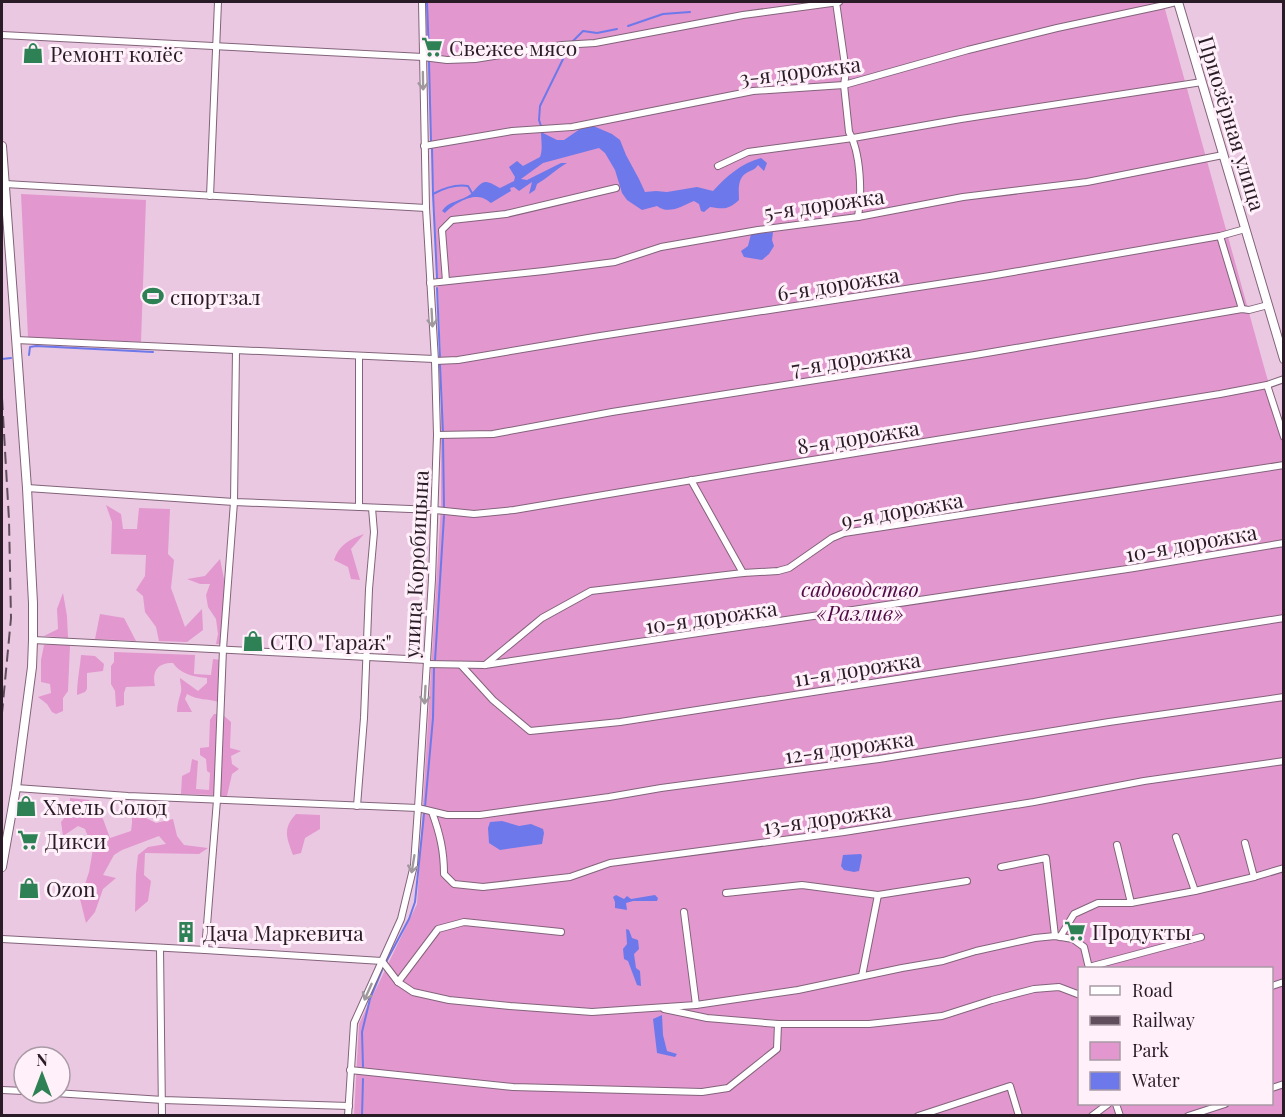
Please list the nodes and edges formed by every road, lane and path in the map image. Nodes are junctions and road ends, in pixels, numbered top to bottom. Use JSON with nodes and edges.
{"nodes":[{"id":1,"x":218,"y":2,"type":"edge"},
{"id":2,"x":422,"y":2,"type":"edge"},
{"id":3,"x":837,"y":2,"type":"edge"},
{"id":4,"x":1177,"y":2,"type":"edge"},
{"id":5,"x":2,"y":35,"type":"edge"},
{"id":6,"x":216,"y":45,"type":"junction"},
{"id":7,"x":423,"y":57,"type":"junction"},
{"id":8,"x":1202,"y":82,"type":"junction"},
{"id":9,"x":844,"y":86,"type":"junction"},
{"id":10,"x":853,"y":138,"type":"junction"},
{"id":11,"x":2,"y":146,"type":"edge"},
{"id":12,"x":424,"y":146,"type":"junction"},
{"id":13,"x":1223,"y":155,"type":"junction"},
{"id":14,"x":718,"y":166,"type":"dead end"},
{"id":15,"x":5,"y":184,"type":"junction"},
{"id":16,"x":616,"y":188,"type":"dead end"},
{"id":17,"x":210,"y":196,"type":"junction"},
{"id":18,"x":426,"y":208,"type":"junction"},
{"id":19,"x":858,"y":217,"type":"junction"},
{"id":20,"x":1245,"y":229,"type":"junction"},
{"id":21,"x":1220,"y":236,"type":"junction"},
{"id":22,"x":446,"y":281,"type":"junction"},
{"id":23,"x":430,"y":282,"type":"junction"},
{"id":24,"x":1268,"y":305,"type":"junction"},
{"id":25,"x":1242,"y":309,"type":"junction"},
{"id":26,"x":16,"y":340,"type":"junction"},
{"id":27,"x":236,"y":351,"type":"junction"},
{"id":28,"x":359,"y":357,"type":"junction"},
{"id":29,"x":1284,"y":358,"type":"edge"},
{"id":30,"x":434,"y":360,"type":"junction"},
{"id":31,"x":1284,"y":379,"type":"edge"},
{"id":32,"x":1266,"y":384,"type":"junction"},
{"id":33,"x":437,"y":435,"type":"junction"},
{"id":34,"x":1284,"y":437,"type":"edge"},
{"id":35,"x":1284,"y":465,"type":"edge"},
{"id":36,"x":691,"y":480,"type":"junction"},
{"id":37,"x":27,"y":488,"type":"junction"},
{"id":38,"x":234,"y":502,"type":"junction"},
{"id":39,"x":359,"y":507,"type":"junction"},
{"id":40,"x":372,"y":508,"type":"junction"},
{"id":41,"x":435,"y":510,"type":"junction"},
{"id":42,"x":1284,"y":543,"type":"edge"},
{"id":43,"x":743,"y":573,"type":"junction"},
{"id":44,"x":1284,"y":618,"type":"edge"},
{"id":45,"x":33,"y":640,"type":"junction"},
{"id":46,"x":223,"y":649,"type":"junction"},
{"id":47,"x":366,"y":657,"type":"junction"},
{"id":48,"x":427,"y":662,"type":"junction"},
{"id":49,"x":461,"y":665,"type":"junction"},
{"id":50,"x":485,"y":665,"type":"junction"},
{"id":51,"x":1284,"y":696,"type":"edge"},
{"id":52,"x":1284,"y":761,"type":"edge"},
{"id":53,"x":16,"y":788,"type":"junction"},
{"id":54,"x":217,"y":800,"type":"junction"},
{"id":55,"x":357,"y":806,"type":"junction"},
{"id":56,"x":418,"y":808,"type":"junction"},
{"id":57,"x":432,"y":812,"type":"junction"},
{"id":58,"x":1176,"y":837,"type":"dead end"},
{"id":59,"x":1245,"y":843,"type":"dead end"},
{"id":60,"x":1117,"y":845,"type":"dead end"},
{"id":61,"x":2,"y":867,"type":"edge"},
{"id":62,"x":1001,"y":867,"type":"dead end"},
{"id":63,"x":1284,"y":868,"type":"edge"},
{"id":64,"x":1254,"y":877,"type":"junction"},
{"id":65,"x":967,"y":881,"type":"dead end"},
{"id":66,"x":1195,"y":891,"type":"junction"},
{"id":67,"x":726,"y":893,"type":"dead end"},
{"id":68,"x":878,"y":895,"type":"junction"},
{"id":69,"x":1131,"y":903,"type":"junction"},
{"id":70,"x":684,"y":912,"type":"dead end"},
{"id":71,"x":561,"y":932,"type":"dead end"},
{"id":72,"x":1057,"y":937,"type":"junction"},
{"id":73,"x":1201,"y":937,"type":"dead end"},
{"id":74,"x":2,"y":939,"type":"edge"},
{"id":75,"x":160,"y":948,"type":"junction"},
{"id":76,"x":206,"y":950,"type":"junction"},
{"id":77,"x":382,"y":962,"type":"junction"},
{"id":78,"x":1089,"y":967,"type":"edge"},
{"id":79,"x":1093,"y":967,"type":"edge"},
{"id":80,"x":862,"y":976,"type":"junction"},
{"id":81,"x":398,"y":982,"type":"junction"},
{"id":82,"x":1078,"y":994,"type":"edge"},
{"id":83,"x":696,"y":1005,"type":"junction"},
{"id":84,"x":658,"y":1008,"type":"junction"},
{"id":85,"x":778,"y":1024,"type":"junction"},
{"id":86,"x":350,"y":1070,"type":"junction"},
{"id":87,"x":72,"y":1094,"type":"edge"},
{"id":88,"x":163,"y":1100,"type":"junction"},
{"id":89,"x":1107,"y":1105,"type":"edge"},
{"id":90,"x":1222,"y":1105,"type":"edge"},
{"id":91,"x":349,"y":1106,"type":"junction"},
{"id":92,"x":162,"y":1116,"type":"edge"},
{"id":93,"x":348,"y":1116,"type":"edge"},
{"id":94,"x":918,"y":1116,"type":"edge"},
{"id":95,"x":1019,"y":1116,"type":"edge"},
{"id":96,"x":1092,"y":1116,"type":"edge"},
{"id":97,"x":1188,"y":1116,"type":"edge"}],
"edges":[{"from":1,"to":6,"type":"street"},
{"from":2,"to":7,"type":"street","name":"улица Коробицына"},
{"from":3,"to":7,"type":"street"},
{"from":3,"to":9,"type":"street"},
{"from":4,"to":8,"type":"street","name":"Приозёрная улица"},
{"from":4,"to":9,"type":"street","name":"3-я дорожка"},
{"from":5,"to":6,"type":"street"},
{"from":6,"to":7,"type":"street"},
{"from":6,"to":17,"type":"street"},
{"from":7,"to":12,"type":"street","name":"улица Коробицына","one_way":true},
{"from":8,"to":10,"type":"street"},
{"from":8,"to":13,"type":"street","name":"Приозёрная улица"},
{"from":9,"to":10,"type":"street"},
{"from":9,"to":12,"type":"street","name":"3-я дорожка"},
{"from":10,"to":14,"type":"street"},
{"from":10,"to":19,"type":"street"},
{"from":11,"to":15,"type":"street"},
{"from":12,"to":18,"type":"street","name":"улица Коробицына"},
{"from":13,"to":19,"type":"street","name":"5-я дорожка"},
{"from":13,"to":20,"type":"street","name":"Приозёрная улица"},
{"from":15,"to":17,"type":"street"},
{"from":15,"to":26,"type":"street"},
{"from":16,"to":22,"type":"street"},
{"from":17,"to":18,"type":"street"},
{"from":18,"to":23,"type":"street","name":"улица Коробицына"},
{"from":19,"to":22,"type":"street","name":"5-я дорожка"},
{"from":20,"to":21,"type":"street","name":"6-я дорожка"},
{"from":20,"to":24,"type":"street","name":"Приозёрная улица"},
{"from":21,"to":25,"type":"street"},
{"from":21,"to":30,"type":"street","name":"6-я дорожка"},
{"from":22,"to":23,"type":"street","name":"5-я дорожка"},
{"from":23,"to":30,"type":"street","name":"улица Коробицына","one_way":true},
{"from":24,"to":25,"type":"street","name":"7-я дорожка"},
{"from":24,"to":29,"type":"street","name":"Приозёрная улица"},
{"from":25,"to":33,"type":"street","name":"7-я дорожка"},
{"from":26,"to":27,"type":"street","name":"6-я дорожка"},
{"from":26,"to":37,"type":"street"},
{"from":27,"to":28,"type":"street","name":"6-я дорожка"},
{"from":27,"to":38,"type":"street"},
{"from":28,"to":30,"type":"street","name":"6-я дорожка"},
{"from":28,"to":39,"type":"street"},
{"from":30,"to":33,"type":"street","name":"улица Коробицына"},
{"from":31,"to":32,"type":"street","name":"8-я дорожка"},
{"from":32,"to":34,"type":"street"},
{"from":32,"to":36,"type":"street","name":"8-я дорожка"},
{"from":33,"to":41,"type":"street","name":"улица Коробицына"},
{"from":35,"to":43,"type":"street","name":"9-я дорожка"},
{"from":36,"to":41,"type":"street","name":"8-я дорожка"},
{"from":36,"to":43,"type":"street"},
{"from":37,"to":38,"type":"street","name":"8-я дорожка"},
{"from":37,"to":45,"type":"street"},
{"from":38,"to":39,"type":"street","name":"8-я дорожка"},
{"from":38,"to":46,"type":"street"},
{"from":39,"to":40,"type":"street","name":"8-я дорожка"},
{"from":40,"to":41,"type":"street","name":"8-я дорожка"},
{"from":40,"to":47,"type":"street"},
{"from":41,"to":48,"type":"street","name":"улица Коробицына"},
{"from":42,"to":50,"type":"street","name":"10-я дорожка"},
{"from":43,"to":50,"type":"street","name":"9-я дорожка"},
{"from":44,"to":49,"type":"street","name":"11-я дорожка"},
{"from":45,"to":46,"type":"street","name":"10-я дорожка"},
{"from":45,"to":53,"type":"street"},
{"from":46,"to":47,"type":"street","name":"10-я дорожка"},
{"from":46,"to":54,"type":"street"},
{"from":47,"to":48,"type":"street","name":"10-я дорожка"},
{"from":47,"to":55,"type":"street"},
{"from":48,"to":49,"type":"street","name":"10-я дорожка"},
{"from":48,"to":56,"type":"street","name":"улица Коробицына","one_way":true},
{"from":49,"to":50,"type":"street","name":"10-я дорожка"},
{"from":51,"to":57,"type":"street","name":"12-я дорожка"},
{"from":52,"to":57,"type":"street","name":"13-я дорожка"},
{"from":53,"to":54,"type":"street","name":"12-я дорожка"},
{"from":53,"to":61,"type":"street"},
{"from":54,"to":55,"type":"street","name":"12-я дорожка"},
{"from":54,"to":76,"type":"street"},
{"from":55,"to":56,"type":"street","name":"12-я дорожка"},
{"from":56,"to":57,"type":"street","name":"12-я дорожка"},
{"from":56,"to":77,"type":"street","name":"улица Коробицына","one_way":true},
{"from":58,"to":66,"type":"street"},
{"from":59,"to":64,"type":"street"},
{"from":60,"to":69,"type":"street"},
{"from":62,"to":72,"type":"street"},
{"from":63,"to":64,"type":"street"},
{"from":64,"to":66,"type":"street"},
{"from":65,"to":68,"type":"street"},
{"from":66,"to":69,"type":"street"},
{"from":67,"to":68,"type":"street"},
{"from":68,"to":80,"type":"street"},
{"from":69,"to":72,"type":"street"},
{"from":70,"to":83,"type":"street"},
{"from":71,"to":81,"type":"street"},
{"from":72,"to":78,"type":"street"},
{"from":72,"to":80,"type":"street"},
{"from":73,"to":79,"type":"street"},
{"from":74,"to":75,"type":"street"},
{"from":75,"to":76,"type":"street"},
{"from":75,"to":88,"type":"street"},
{"from":76,"to":77,"type":"street"},
{"from":77,"to":81,"type":"street"},
{"from":77,"to":86,"type":"street","name":"улица Коробицына","one_way":true},
{"from":80,"to":83,"type":"street"},
{"from":81,"to":84,"type":"street"},
{"from":82,"to":85,"type":"street"},
{"from":83,"to":84,"type":"street"},
{"from":84,"to":85,"type":"street"},
{"from":85,"to":86,"type":"street"},
{"from":86,"to":91,"type":"street","name":"улица Коробицына"},
{"from":87,"to":88,"type":"street"},
{"from":88,"to":91,"type":"street"},
{"from":88,"to":92,"type":"street"},
{"from":89,"to":96,"type":"street"},
{"from":90,"to":97,"type":"street"},
{"from":91,"to":93,"type":"street","name":"улица Коробицына"},
{"from":94,"to":95,"type":"street"}]}
